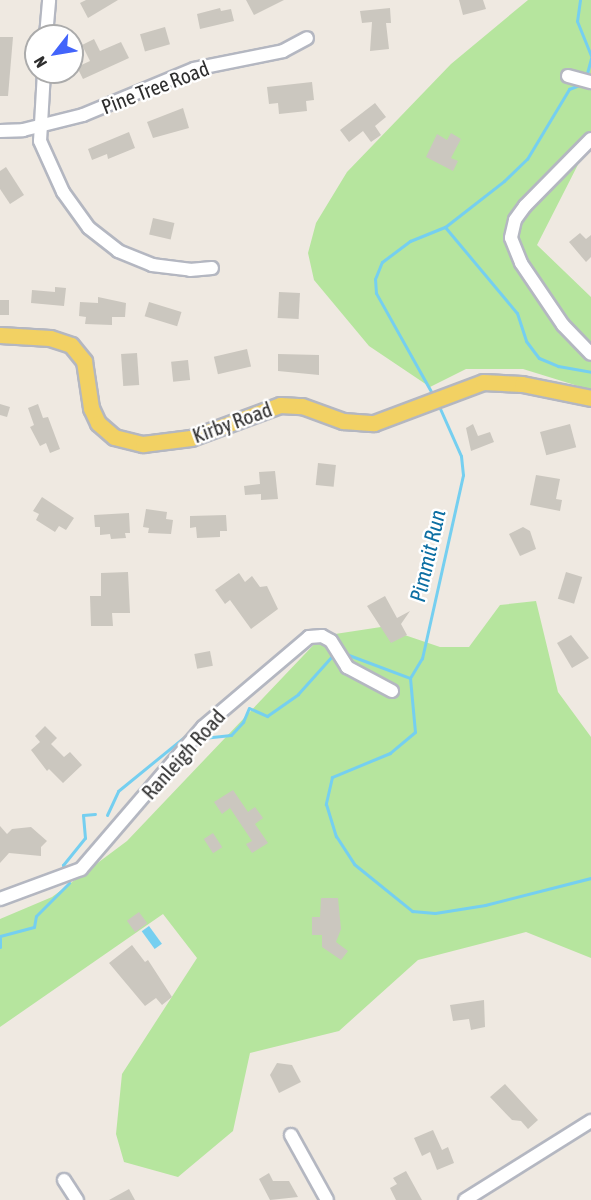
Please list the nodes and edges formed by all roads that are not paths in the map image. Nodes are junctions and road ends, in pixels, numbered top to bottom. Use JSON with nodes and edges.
{"nodes":[{"id":1,"x":49,"y":0,"type":"edge"},
{"id":2,"x":47,"y":24,"type":"edge"},
{"id":3,"x":308,"y":38,"type":"dead end"},
{"id":4,"x":568,"y":76,"type":"dead end"},
{"id":5,"x":591,"y":82,"type":"edge"},
{"id":6,"x":43,"y":84,"type":"edge"},
{"id":7,"x":41,"y":126,"type":"junction"},
{"id":8,"x":0,"y":131,"type":"edge"},
{"id":9,"x":591,"y":139,"type":"edge"},
{"id":10,"x":213,"y":268,"type":"dead end"},
{"id":11,"x":0,"y":335,"type":"edge"},
{"id":12,"x":591,"y":354,"type":"edge"},
{"id":13,"x":591,"y":398,"type":"edge"},
{"id":14,"x":392,"y":691,"type":"dead end"},
{"id":15,"x":0,"y":899,"type":"edge"},
{"id":16,"x":591,"y":1120,"type":"edge"},
{"id":17,"x":291,"y":1135,"type":"dead end"},
{"id":18,"x":64,"y":1180,"type":"dead end"},
{"id":19,"x":77,"y":1200,"type":"edge"},
{"id":20,"x":327,"y":1200,"type":"edge"},
{"id":21,"x":465,"y":1200,"type":"edge"}],
"edges":[{"from":1,"to":2,"type":"street"},
{"from":3,"to":7,"type":"street","name":"Pine Tree Road"},
{"from":4,"to":5,"type":"street"},
{"from":6,"to":7,"type":"street"},
{"from":7,"to":8,"type":"street","name":"Pine Tree Road"},
{"from":7,"to":10,"type":"street"},
{"from":9,"to":12,"type":"street"},
{"from":11,"to":13,"type":"main road","name":"Kirby Road"},
{"from":14,"to":15,"type":"street","name":"Ranleigh Road"},
{"from":16,"to":21,"type":"street"},
{"from":17,"to":20,"type":"street"},
{"from":18,"to":19,"type":"street"}]}
